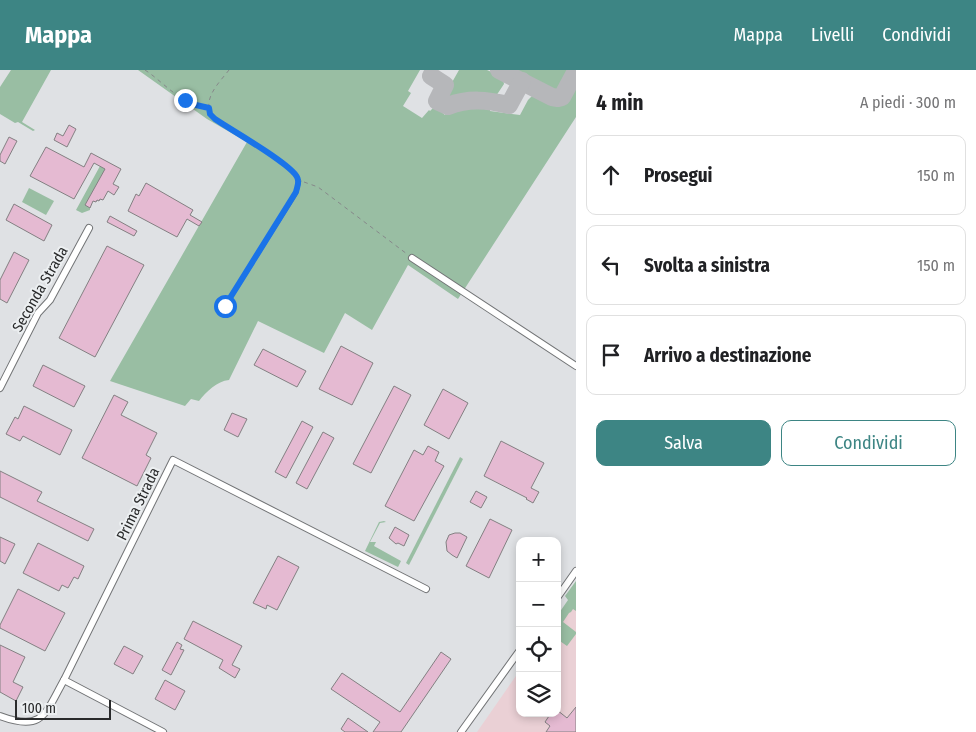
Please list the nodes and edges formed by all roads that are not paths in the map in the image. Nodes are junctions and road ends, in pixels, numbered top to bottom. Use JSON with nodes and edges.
{"nodes":[{"id":1,"x":299,"y":181,"type":"road end"},
{"id":2,"x":88,"y":228,"type":"dead end"},
{"id":3,"x":412,"y":258,"type":"road end"},
{"id":4,"x":225,"y":306,"type":"dead end"},
{"id":5,"x":576,"y":366,"type":"edge"},
{"id":6,"x":0,"y":388,"type":"edge"},
{"id":7,"x":576,"y":571,"type":"edge"},
{"id":8,"x":426,"y":589,"type":"dead end"},
{"id":9,"x":561,"y":592,"type":"edge"},
{"id":10,"x":516,"y":656,"type":"edge"},
{"id":11,"x":64,"y":680,"type":"junction"},
{"id":12,"x":0,"y":716,"type":"edge"},
{"id":13,"x":163,"y":732,"type":"edge"},
{"id":14,"x":461,"y":732,"type":"edge"}],
"edges":[{"from":1,"to":4,"type":"lane"},
{"from":2,"to":6,"type":"street","name":"Seconda Strada"},
{"from":3,"to":5,"type":"street"},
{"from":7,"to":9,"type":"street"},
{"from":8,"to":11,"type":"street","name":"Prima Strada"},
{"from":10,"to":14,"type":"street"},
{"from":11,"to":12,"type":"street","name":"Prima Strada"},
{"from":11,"to":13,"type":"street"}]}
